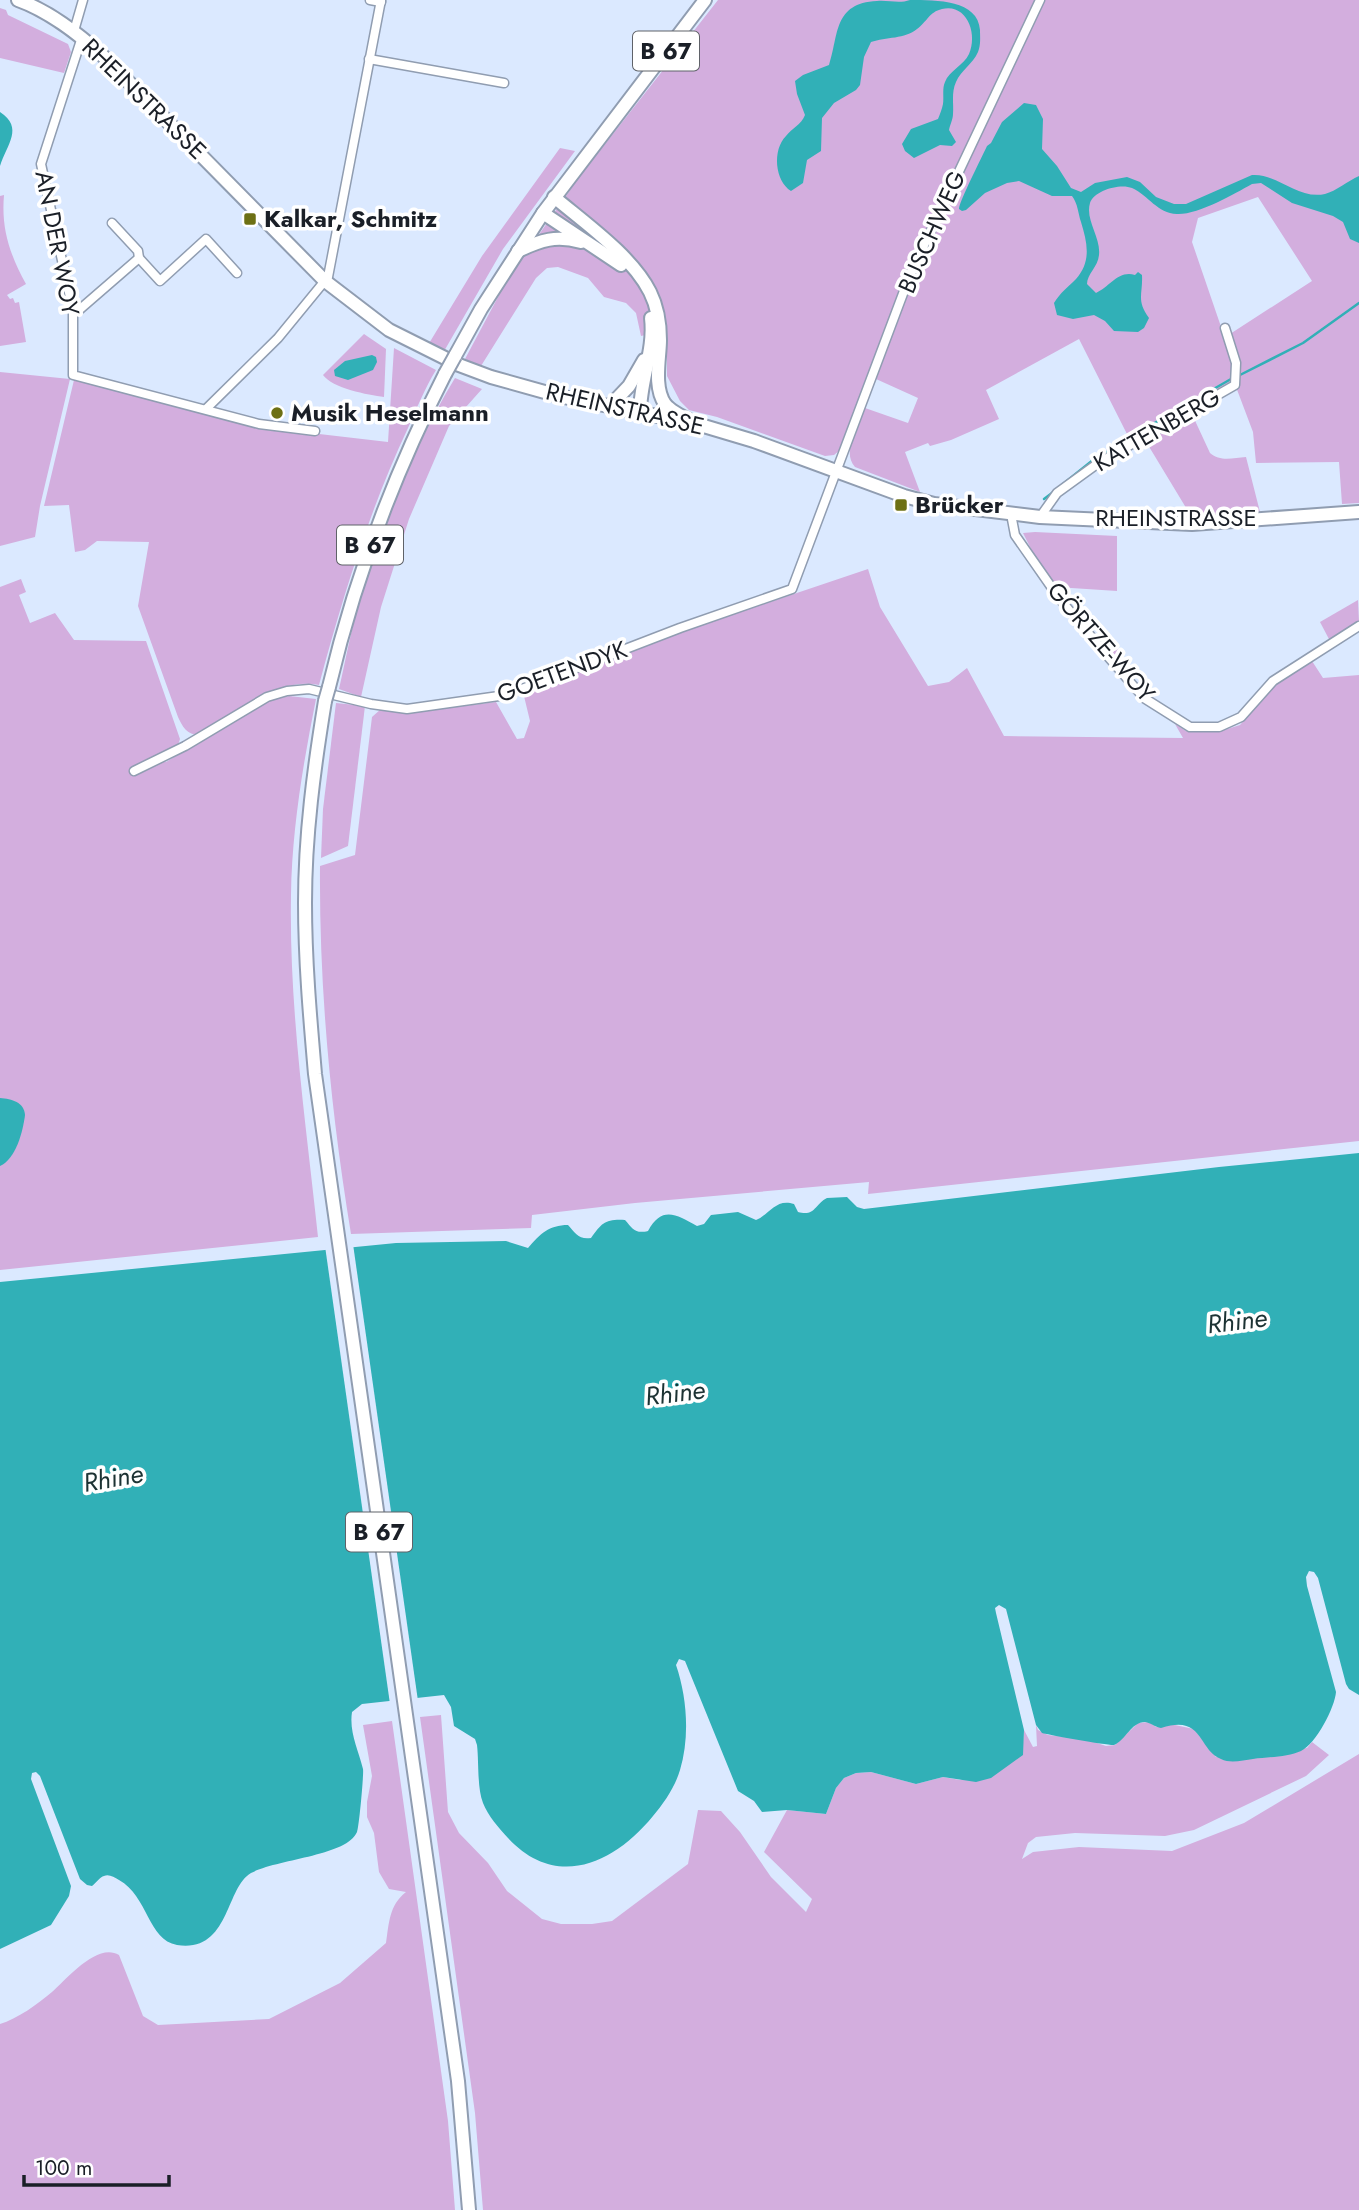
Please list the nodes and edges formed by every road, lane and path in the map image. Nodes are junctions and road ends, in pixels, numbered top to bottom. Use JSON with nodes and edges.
{"nodes":[{"id":1,"x":18,"y":0,"type":"edge"},
{"id":2,"x":83,"y":0,"type":"edge"},
{"id":3,"x":370,"y":0,"type":"edge"},
{"id":4,"x":705,"y":0,"type":"edge"},
{"id":5,"x":1040,"y":0,"type":"edge"},
{"id":6,"x":381,"y":1,"type":"edge"},
{"id":7,"x":78,"y":34,"type":"junction"},
{"id":8,"x":369,"y":59,"type":"junction"},
{"id":9,"x":504,"y":83,"type":"dead end"},
{"id":10,"x":554,"y":197,"type":"junction"},
{"id":11,"x":542,"y":212,"type":"junction"},
{"id":12,"x":111,"y":223,"type":"dead end"},
{"id":13,"x":596,"y":247,"type":"junction"},
{"id":14,"x":518,"y":251,"type":"junction"},
{"id":15,"x":139,"y":258,"type":"junction"},
{"id":16,"x":237,"y":273,"type":"dead end"},
{"id":17,"x":325,"y":281,"type":"junction"},
{"id":18,"x":73,"y":311,"type":"junction"},
{"id":19,"x":1225,"y":328,"type":"dead end"},
{"id":20,"x":650,"y":343,"type":"junction"},
{"id":21,"x":658,"y":359,"type":"junction"},
{"id":22,"x":610,"y":406,"type":"junction"},
{"id":23,"x":206,"y":409,"type":"junction"},
{"id":24,"x":640,"y":412,"type":"junction"},
{"id":25,"x":697,"y":424,"type":"junction"},
{"id":26,"x":315,"y":431,"type":"dead end"},
{"id":27,"x":837,"y":471,"type":"junction"},
{"id":28,"x":1359,"y":512,"type":"edge"},
{"id":29,"x":1011,"y":514,"type":"junction"},
{"id":30,"x":1041,"y":517,"type":"junction"},
{"id":31,"x":1359,"y":626,"type":"edge"},
{"id":32,"x":134,"y":771,"type":"dead end"},
{"id":33,"x":469,"y":2210,"type":"edge"}],
"edges":[{"from":1,"to":7,"type":"main road","name":"RHEINSTRASSE"},
{"from":2,"to":7,"type":"street","name":"AN DER WOY"},
{"from":3,"to":6,"type":"street"},
{"from":4,"to":10,"type":"main road","number":"B 67"},
{"from":5,"to":27,"type":"street","name":"BUSCHWEG"},
{"from":6,"to":8,"type":"street"},
{"from":7,"to":17,"type":"main road","name":"RHEINSTRASSE"},
{"from":7,"to":18,"type":"street","name":"AN DER WOY"},
{"from":8,"to":9,"type":"street"},
{"from":8,"to":17,"type":"street"},
{"from":10,"to":11,"type":"main road","number":"B 67"},
{"from":10,"to":21,"type":"main road"},
{"from":11,"to":13,"type":"main road"},
{"from":11,"to":14,"type":"main road","number":"B 67"},
{"from":12,"to":15,"type":"street"},
{"from":13,"to":14,"type":"main road"},
{"from":13,"to":20,"type":"main road"},
{"from":14,"to":33,"type":"main road","number":"B 67","bridge":true},
{"from":15,"to":16,"type":"street"},
{"from":15,"to":18,"type":"street"},
{"from":17,"to":22,"type":"main road","name":"RHEINSTRASSE"},
{"from":17,"to":23,"type":"street"},
{"from":18,"to":23,"type":"street","name":"AN DER WOY"},
{"from":19,"to":30,"type":"street","name":"KATTENBERG"},
{"from":20,"to":22,"type":"main road"},
{"from":20,"to":24,"type":"main road"},
{"from":21,"to":24,"type":"main road"},
{"from":21,"to":25,"type":"main road"},
{"from":22,"to":24,"type":"main road","name":"RHEINSTRASSE"},
{"from":23,"to":26,"type":"street","name":"AN DER WOY"},
{"from":24,"to":25,"type":"main road","name":"RHEINSTRASSE"},
{"from":25,"to":27,"type":"main road","name":"RHEINSTRASSE"},
{"from":27,"to":29,"type":"main road","name":"RHEINSTRASSE"},
{"from":27,"to":32,"type":"street","name":"GOETENDYK"},
{"from":28,"to":30,"type":"main road","name":"RHEINSTRASSE"},
{"from":29,"to":30,"type":"main road","name":"RHEINSTRASSE"},
{"from":29,"to":31,"type":"street","name":"GÖRTZE-WOY"}]}
